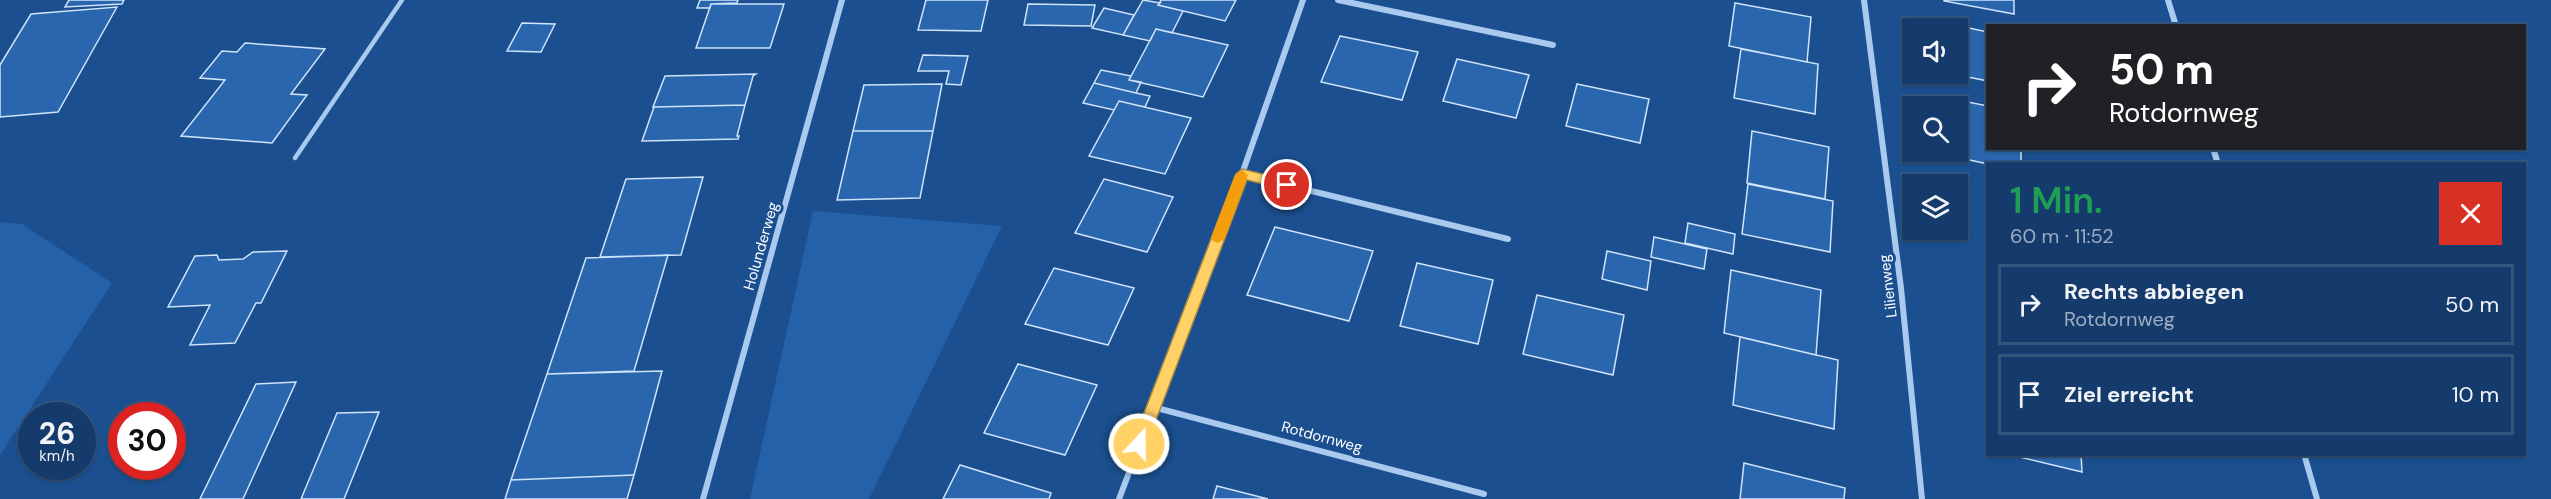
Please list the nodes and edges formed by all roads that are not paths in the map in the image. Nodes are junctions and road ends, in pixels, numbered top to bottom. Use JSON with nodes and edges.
{"nodes":[{"id":1,"x":402,"y":0,"type":"edge"},
{"id":2,"x":842,"y":0,"type":"edge"},
{"id":3,"x":1303,"y":0,"type":"edge"},
{"id":4,"x":1338,"y":0,"type":"edge"},
{"id":5,"x":1864,"y":0,"type":"edge"},
{"id":6,"x":2168,"y":0,"type":"edge"},
{"id":7,"x":2175,"y":24,"type":"edge"},
{"id":8,"x":1553,"y":45,"type":"dead end"},
{"id":9,"x":296,"y":158,"type":"dead end"},
{"id":10,"x":1242,"y":174,"type":"junction"},
{"id":11,"x":1508,"y":239,"type":"dead end"},
{"id":12,"x":1153,"y":407,"type":"junction"},
{"id":13,"x":2305,"y":456,"type":"edge"},
{"id":14,"x":1484,"y":494,"type":"dead end"},
{"id":15,"x":703,"y":499,"type":"edge"},
{"id":16,"x":1119,"y":499,"type":"edge"},
{"id":17,"x":1922,"y":499,"type":"edge"},
{"id":18,"x":2317,"y":499,"type":"edge"}],
"edges":[{"from":1,"to":9,"type":"lane"},
{"from":2,"to":15,"type":"street","name":"Holunderweg"},
{"from":3,"to":10,"type":"street"},
{"from":4,"to":8,"type":"street"},
{"from":5,"to":17,"type":"street","name":"Lilienweg"},
{"from":6,"to":7,"type":"street"},
{"from":10,"to":11,"type":"street"},
{"from":10,"to":12,"type":"street"},
{"from":12,"to":14,"type":"street","name":"Rotdornweg"},
{"from":12,"to":16,"type":"street"},
{"from":13,"to":18,"type":"street"}]}
